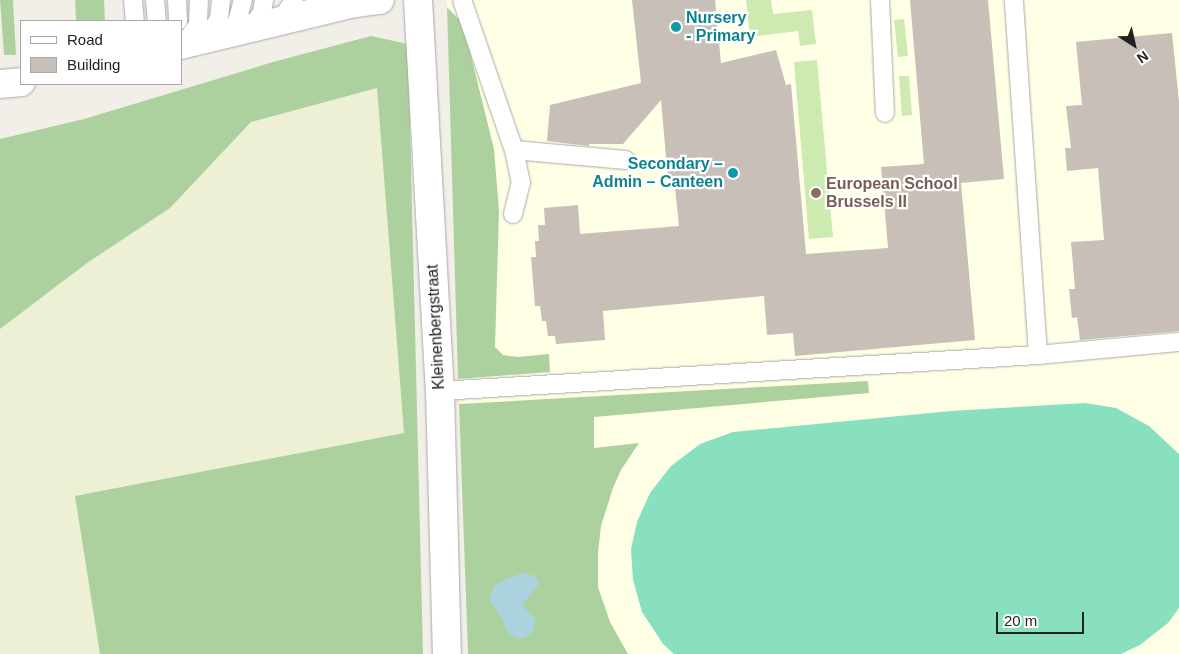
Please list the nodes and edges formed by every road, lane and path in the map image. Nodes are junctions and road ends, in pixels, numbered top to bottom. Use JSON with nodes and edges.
{"nodes":[{"id":1,"x":133,"y":0,"type":"edge"},
{"id":2,"x":155,"y":0,"type":"edge"},
{"id":3,"x":177,"y":0,"type":"edge"},
{"id":4,"x":199,"y":0,"type":"edge"},
{"id":5,"x":221,"y":0,"type":"edge"},
{"id":6,"x":243,"y":0,"type":"edge"},
{"id":7,"x":380,"y":0,"type":"edge"},
{"id":8,"x":418,"y":0,"type":"edge"},
{"id":9,"x":462,"y":0,"type":"edge"},
{"id":10,"x":880,"y":0,"type":"edge"},
{"id":11,"x":1014,"y":0,"type":"edge"},
{"id":12,"x":301,"y":7,"type":"edge"},
{"id":13,"x":135,"y":20,"type":"edge"},
{"id":14,"x":157,"y":20,"type":"edge"},
{"id":15,"x":204,"y":35,"type":"edge"},
{"id":16,"x":20,"y":82,"type":"edge"},
{"id":17,"x":0,"y":84,"type":"edge"},
{"id":18,"x":885,"y":113,"type":"dead end"},
{"id":19,"x":514,"y":150,"type":"junction"},
{"id":20,"x":626,"y":160,"type":"dead end"},
{"id":21,"x":513,"y":214,"type":"dead end"},
{"id":22,"x":1179,"y":342,"type":"edge"},
{"id":23,"x":1038,"y":355,"type":"junction"},
{"id":24,"x":440,"y":391,"type":"junction"},
{"id":25,"x":447,"y":654,"type":"edge"}],
"edges":[{"from":1,"to":13,"type":"lane"},
{"from":2,"to":14,"type":"lane"},
{"from":3,"to":15,"type":"lane"},
{"from":4,"to":15,"type":"lane"},
{"from":5,"to":15,"type":"lane"},
{"from":6,"to":15,"type":"lane"},
{"from":7,"to":12,"type":"street"},
{"from":8,"to":24,"type":"street","name":"Kleinenbergstraat"},
{"from":9,"to":19,"type":"lane"},
{"from":10,"to":18,"type":"lane"},
{"from":11,"to":23,"type":"lane"},
{"from":12,"to":15,"type":"street"},
{"from":16,"to":17,"type":"street"},
{"from":19,"to":20,"type":"lane"},
{"from":19,"to":21,"type":"lane"},
{"from":22,"to":23,"type":"lane"},
{"from":23,"to":24,"type":"lane"},
{"from":24,"to":25,"type":"street","name":"Kleinenbergstraat"}]}
